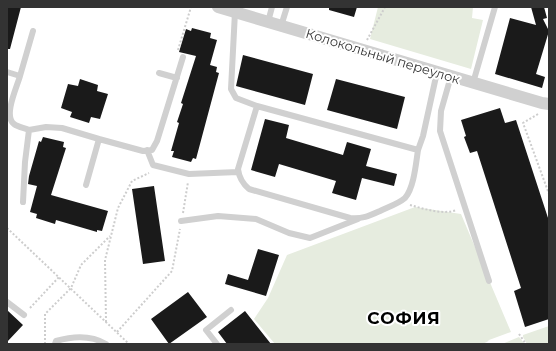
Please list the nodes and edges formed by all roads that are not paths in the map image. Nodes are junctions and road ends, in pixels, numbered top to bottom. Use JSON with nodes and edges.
{"nodes":[{"id":1,"x":218,"y":7,"type":"edge"},
{"id":2,"x":272,"y":7,"type":"edge"},
{"id":3,"x":287,"y":7,"type":"edge"},
{"id":4,"x":495,"y":7,"type":"edge"},
{"id":5,"x":235,"y":12,"type":"junction"},
{"id":6,"x":268,"y":22,"type":"junction"},
{"id":7,"x":282,"y":26,"type":"junction"},
{"id":8,"x":33,"y":32,"type":"dead end"},
{"id":9,"x":183,"y":57,"type":"road end"},
{"id":10,"x":7,"y":72,"type":"edge"},
{"id":11,"x":437,"y":72,"type":"junction"},
{"id":12,"x":159,"y":73,"type":"dead end"},
{"id":13,"x":20,"y":76,"type":"junction"},
{"id":14,"x":451,"y":76,"type":"junction"},
{"id":15,"x":177,"y":78,"type":"junction"},
{"id":16,"x":473,"y":83,"type":"junction"},
{"id":17,"x":257,"y":106,"type":"junction"},
{"id":18,"x":545,"y":108,"type":"edge"},
{"id":19,"x":29,"y":130,"type":"junction"},
{"id":20,"x":99,"y":139,"type":"junction"},
{"id":21,"x":147,"y":150,"type":"junction"},
{"id":22,"x":418,"y":150,"type":"junction"},
{"id":23,"x":238,"y":172,"type":"junction"},
{"id":24,"x":86,"y":185,"type":"dead end"},
{"id":25,"x":23,"y":202,"type":"dead end"},
{"id":26,"x":359,"y":219,"type":"junction"},
{"id":27,"x":181,"y":221,"type":"dead end"},
{"id":28,"x":489,"y":281,"type":"dead end"},
{"id":29,"x":7,"y":302,"type":"edge"},
{"id":30,"x":231,"y":310,"type":"dead end"},
{"id":31,"x":24,"y":315,"type":"road end"},
{"id":32,"x":55,"y":344,"type":"edge"},
{"id":33,"x":106,"y":344,"type":"edge"},
{"id":34,"x":217,"y":344,"type":"edge"}],
"edges":[{"from":1,"to":5,"type":"street","name":"Колокольный переулок"},
{"from":2,"to":6,"type":"lane"},
{"from":3,"to":7,"type":"lane"},
{"from":4,"to":16,"type":"lane"},
{"from":5,"to":6,"type":"street","name":"Колокольный переулок"},
{"from":5,"to":17,"type":"lane"},
{"from":6,"to":7,"type":"street","name":"Колокольный переулок"},
{"from":7,"to":11,"type":"street","name":"Колокольный переулок"},
{"from":8,"to":13,"type":"lane"},
{"from":9,"to":15,"type":"lane"},
{"from":10,"to":13,"type":"lane"},
{"from":11,"to":14,"type":"street","name":"Колокольный переулок"},
{"from":11,"to":22,"type":"lane"},
{"from":12,"to":15,"type":"lane"},
{"from":13,"to":19,"type":"lane"},
{"from":14,"to":16,"type":"street","name":"Колокольный переулок"},
{"from":14,"to":28,"type":"lane"},
{"from":15,"to":21,"type":"lane"},
{"from":16,"to":18,"type":"street","name":"Колокольный переулок"},
{"from":17,"to":22,"type":"lane"},
{"from":17,"to":23,"type":"lane"},
{"from":19,"to":20,"type":"lane"},
{"from":19,"to":25,"type":"lane"},
{"from":20,"to":21,"type":"lane"},
{"from":20,"to":24,"type":"lane"},
{"from":21,"to":23,"type":"lane"},
{"from":22,"to":26,"type":"lane"},
{"from":23,"to":26,"type":"lane"},
{"from":26,"to":27,"type":"lane"},
{"from":29,"to":31,"type":"lane"},
{"from":30,"to":34,"type":"lane"},
{"from":32,"to":33,"type":"lane"}]}
